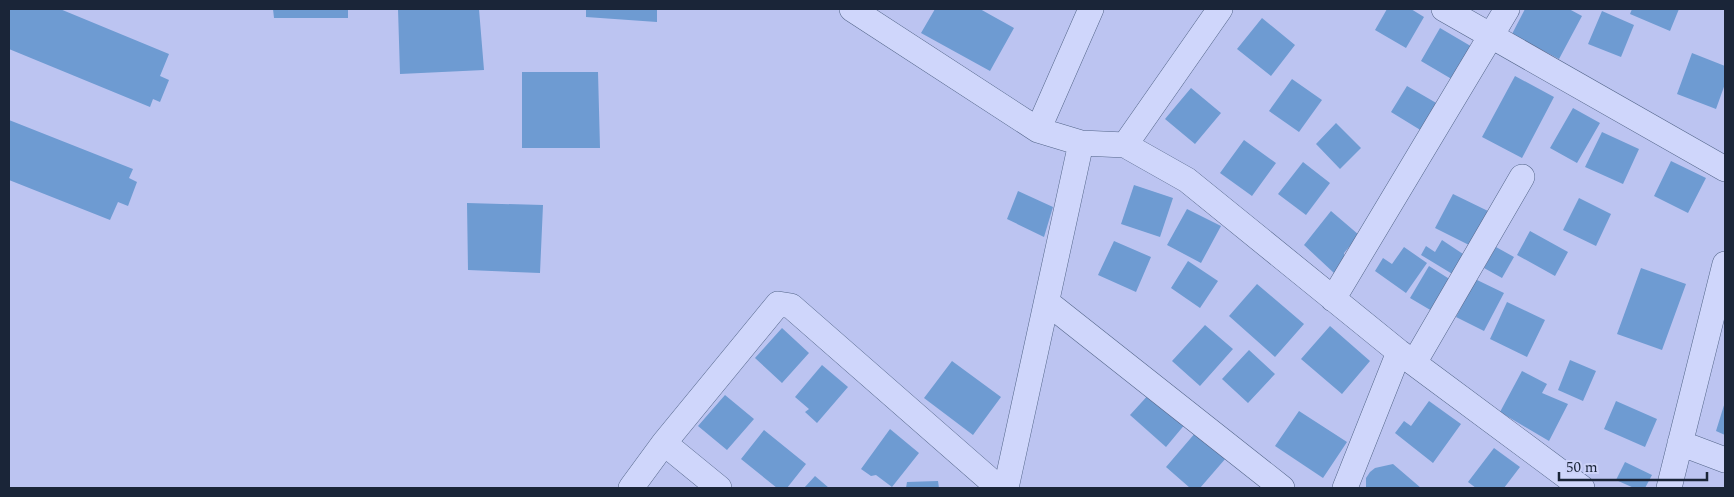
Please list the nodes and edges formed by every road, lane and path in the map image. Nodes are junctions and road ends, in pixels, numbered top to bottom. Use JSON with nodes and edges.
{"nodes":[{"id":1,"x":852,"y":9,"type":"edge"},
{"id":2,"x":1091,"y":9,"type":"edge"},
{"id":3,"x":1220,"y":9,"type":"edge"},
{"id":4,"x":1444,"y":9,"type":"edge"},
{"id":5,"x":1507,"y":9,"type":"edge"},
{"id":6,"x":1491,"y":36,"type":"junction"},
{"id":7,"x":1038,"y":130,"type":"junction"},
{"id":8,"x":1081,"y":143,"type":"junction"},
{"id":9,"x":1125,"y":145,"type":"junction"},
{"id":10,"x":1725,"y":169,"type":"edge"},
{"id":11,"x":1522,"y":177,"type":"dead end"},
{"id":12,"x":1725,"y":268,"type":"edge"},
{"id":13,"x":1333,"y":299,"type":"junction"},
{"id":14,"x":1048,"y":303,"type":"junction"},
{"id":15,"x":1406,"y":357,"type":"junction"},
{"id":16,"x":664,"y":443,"type":"junction"},
{"id":17,"x":1680,"y":443,"type":"junction"},
{"id":18,"x":1725,"y":460,"type":"edge"},
{"id":19,"x":631,"y":488,"type":"edge"},
{"id":20,"x":719,"y":488,"type":"edge"},
{"id":21,"x":999,"y":488,"type":"edge"},
{"id":22,"x":1006,"y":488,"type":"edge"},
{"id":23,"x":1282,"y":488,"type":"edge"},
{"id":24,"x":1346,"y":488,"type":"edge"},
{"id":25,"x":1582,"y":488,"type":"edge"},
{"id":26,"x":1669,"y":488,"type":"edge"}],
"edges":[{"from":1,"to":7,"type":"street"},
{"from":2,"to":7,"type":"street"},
{"from":3,"to":9,"type":"street"},
{"from":4,"to":6,"type":"street"},
{"from":5,"to":6,"type":"street"},
{"from":6,"to":10,"type":"street"},
{"from":6,"to":13,"type":"street"},
{"from":7,"to":8,"type":"street"},
{"from":8,"to":9,"type":"street"},
{"from":8,"to":14,"type":"street"},
{"from":9,"to":13,"type":"street"},
{"from":11,"to":15,"type":"street"},
{"from":12,"to":17,"type":"street"},
{"from":13,"to":15,"type":"street"},
{"from":14,"to":22,"type":"street"},
{"from":14,"to":23,"type":"street"},
{"from":15,"to":24,"type":"street"},
{"from":15,"to":25,"type":"street"},
{"from":16,"to":19,"type":"street"},
{"from":16,"to":20,"type":"street"},
{"from":16,"to":21,"type":"street"},
{"from":17,"to":18,"type":"street"},
{"from":17,"to":26,"type":"street"}]}
